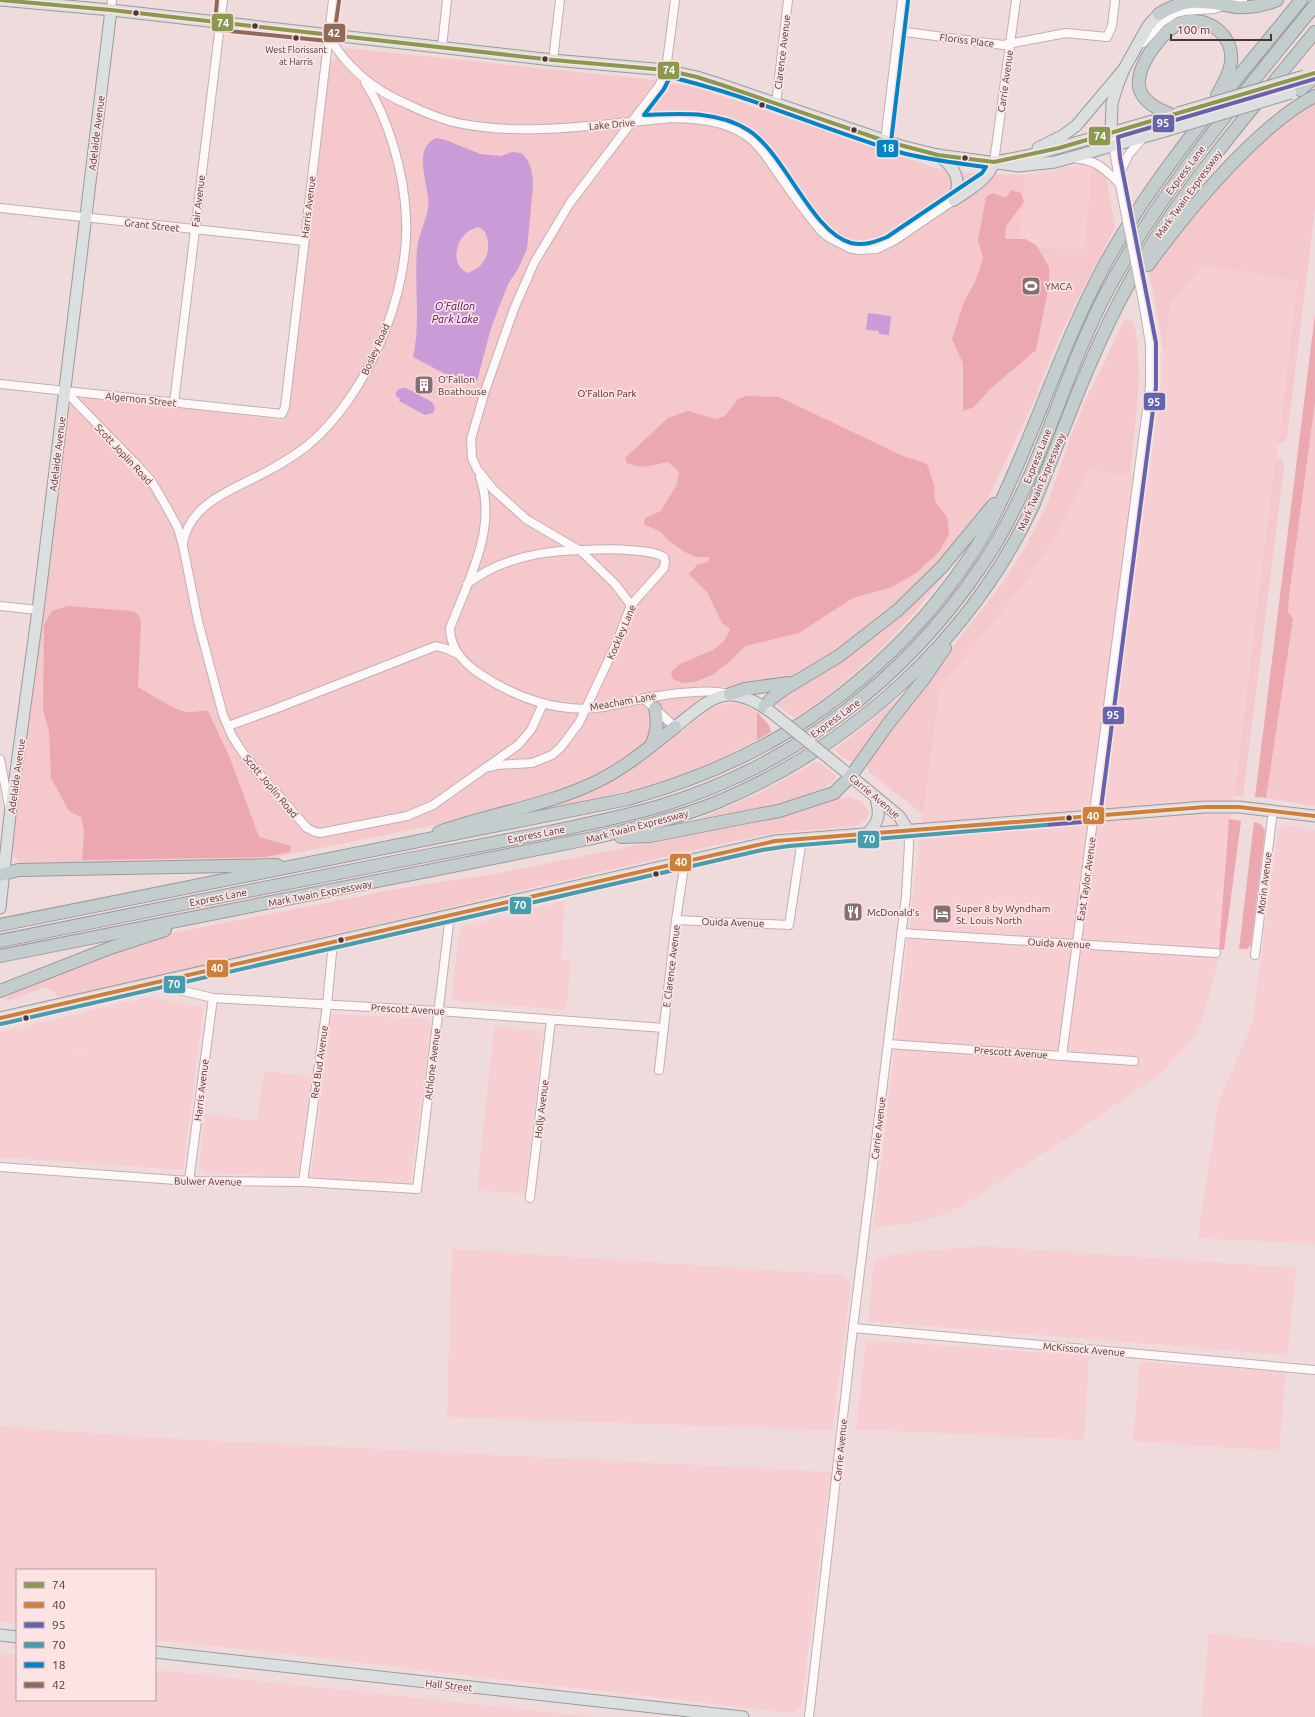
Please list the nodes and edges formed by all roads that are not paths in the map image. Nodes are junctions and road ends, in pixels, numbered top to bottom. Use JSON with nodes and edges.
{"nodes":[{"id":1,"x":1,"y":0,"type":"edge"},
{"id":2,"x":223,"y":0,"type":"edge"},
{"id":3,"x":333,"y":0,"type":"edge"},
{"id":4,"x":447,"y":0,"type":"edge"},
{"id":5,"x":560,"y":0,"type":"edge"},
{"id":6,"x":675,"y":0,"type":"edge"},
{"id":7,"x":788,"y":0,"type":"edge"},
{"id":8,"x":902,"y":0,"type":"edge"},
{"id":9,"x":1016,"y":0,"type":"edge"},
{"id":10,"x":1115,"y":0,"type":"edge"},
{"id":11,"x":1178,"y":0,"type":"edge"},
{"id":12,"x":1243,"y":0,"type":"edge"},
{"id":13,"x":1277,"y":0,"type":"edge"},
{"id":14,"x":1301,"y":0,"type":"edge"},
{"id":15,"x":112,"y":5,"type":"edge"},
{"id":16,"x":1228,"y":5,"type":"junction"},
{"id":17,"x":1315,"y":5,"type":"edge"},
{"id":18,"x":0,"y":7,"type":"edge"},
{"id":19,"x":1159,"y":14,"type":"junction"},
{"id":20,"x":221,"y":24,"type":"junction"},
{"id":21,"x":898,"y":31,"type":"junction"},
{"id":22,"x":1315,"y":32,"type":"edge"},
{"id":23,"x":328,"y":35,"type":"junction"},
{"id":24,"x":1010,"y":43,"type":"junction"},
{"id":25,"x":442,"y":47,"type":"junction"},
{"id":26,"x":1133,"y":55,"type":"junction"},
{"id":27,"x":553,"y":60,"type":"junction"},
{"id":28,"x":1124,"y":69,"type":"junction"},
{"id":29,"x":666,"y":70,"type":"junction"},
{"id":30,"x":1311,"y":75,"type":"edge"},
{"id":31,"x":362,"y":76,"type":"junction"},
{"id":32,"x":1315,"y":85,"type":"edge"},
{"id":33,"x":1296,"y":91,"type":"junction"},
{"id":34,"x":1315,"y":96,"type":"edge"},
{"id":35,"x":776,"y":104,"type":"junction"},
{"id":36,"x":1175,"y":114,"type":"junction"},
{"id":37,"x":632,"y":122,"type":"junction"},
{"id":38,"x":1199,"y":126,"type":"junction"},
{"id":39,"x":1111,"y":133,"type":"junction"},
{"id":40,"x":1145,"y":136,"type":"junction"},
{"id":41,"x":885,"y":141,"type":"junction"},
{"id":42,"x":1113,"y":146,"type":"junction"},
{"id":43,"x":938,"y":155,"type":"junction"},
{"id":44,"x":1020,"y":156,"type":"junction"},
{"id":45,"x":1070,"y":158,"type":"junction"},
{"id":46,"x":994,"y":162,"type":"junction"},
{"id":47,"x":1119,"y":183,"type":"junction"},
{"id":48,"x":954,"y":200,"type":"junction"},
{"id":49,"x":0,"y":208,"type":"edge"},
{"id":50,"x":85,"y":218,"type":"junction"},
{"id":51,"x":195,"y":229,"type":"junction"},
{"id":52,"x":304,"y":241,"type":"junction"},
{"id":53,"x":1118,"y":304,"type":"junction"},
{"id":54,"x":0,"y":384,"type":"edge"},
{"id":55,"x":65,"y":391,"type":"junction"},
{"id":56,"x":174,"y":403,"type":"junction"},
{"id":57,"x":282,"y":414,"type":"joint"},
{"id":58,"x":477,"y":469,"type":"junction"},
{"id":59,"x":1008,"y":487,"type":"junction"},
{"id":60,"x":183,"y":546,"type":"junction"},
{"id":61,"x":579,"y":550,"type":"junction"},
{"id":62,"x":467,"y":584,"type":"junction"},
{"id":63,"x":0,"y":606,"type":"edge"},
{"id":64,"x":631,"y":606,"type":"junction"},
{"id":65,"x":38,"y":610,"type":"junction"},
{"id":66,"x":968,"y":610,"type":"junction"},
{"id":67,"x":450,"y":628,"type":"junction"},
{"id":68,"x":436,"y":646,"type":"junction"},
{"id":69,"x":459,"y":655,"type":"junction"},
{"id":70,"x":798,"y":681,"type":"junction"},
{"id":71,"x":730,"y":694,"type":"junction"},
{"id":72,"x":644,"y":698,"type":"junction"},
{"id":73,"x":542,"y":704,"type":"junction"},
{"id":74,"x":586,"y":708,"type":"junction"},
{"id":75,"x":655,"y":708,"type":"junction"},
{"id":76,"x":767,"y":709,"type":"junction"},
{"id":77,"x":228,"y":726,"type":"junction"},
{"id":78,"x":674,"y":727,"type":"junction"},
{"id":79,"x":650,"y":747,"type":"junction"},
{"id":80,"x":0,"y":759,"type":"edge"},
{"id":81,"x":486,"y":769,"type":"junction"},
{"id":82,"x":851,"y":776,"type":"junction"},
{"id":83,"x":6,"y":782,"type":"edge"},
{"id":84,"x":876,"y":798,"type":"junction"},
{"id":85,"x":1273,"y":810,"type":"junction"},
{"id":86,"x":1094,"y":815,"type":"junction"},
{"id":87,"x":1315,"y":816,"type":"edge"},
{"id":88,"x":908,"y":830,"type":"junction"},
{"id":89,"x":867,"y":834,"type":"junction"},
{"id":90,"x":593,"y":838,"type":"junction"},
{"id":91,"x":802,"y":839,"type":"junction"},
{"id":92,"x":394,"y":847,"type":"junction"},
{"id":93,"x":685,"y":861,"type":"junction"},
{"id":94,"x":300,"y":866,"type":"junction"},
{"id":95,"x":2,"y":875,"type":"edge"},
{"id":96,"x":0,"y":908,"type":"edge"},
{"id":97,"x":206,"y":915,"type":"junction"},
{"id":98,"x":450,"y":915,"type":"junction"},
{"id":99,"x":676,"y":920,"type":"junction"},
{"id":100,"x":0,"y":925,"type":"edge"},
{"id":101,"x":901,"y":933,"type":"junction"},
{"id":102,"x":0,"y":941,"type":"edge"},
{"id":103,"x":333,"y":942,"type":"junction"},
{"id":104,"x":1077,"y":944,"type":"junction"},
{"id":105,"x":1216,"y":953,"type":"dead end"},
{"id":106,"x":1255,"y":955,"type":"dead end"},
{"id":107,"x":0,"y":956,"type":"edge"},
{"id":108,"x":154,"y":983,"type":"junction"},
{"id":109,"x":0,"y":991,"type":"edge"},
{"id":110,"x":213,"y":998,"type":"junction"},
{"id":111,"x":327,"y":1005,"type":"junction"},
{"id":112,"x":439,"y":1011,"type":"junction"},
{"id":113,"x":0,"y":1018,"type":"edge"},
{"id":114,"x":551,"y":1020,"type":"junction"},
{"id":115,"x":664,"y":1028,"type":"junction"},
{"id":116,"x":888,"y":1044,"type":"junction"},
{"id":117,"x":1062,"y":1056,"type":"junction"},
{"id":118,"x":1134,"y":1061,"type":"dead end"},
{"id":119,"x":659,"y":1070,"type":"dead end"},
{"id":120,"x":0,"y":1166,"type":"edge"},
{"id":121,"x":189,"y":1181,"type":"junction"},
{"id":122,"x":303,"y":1182,"type":"junction"},
{"id":123,"x":416,"y":1190,"type":"joint"},
{"id":124,"x":530,"y":1198,"type":"dead end"},
{"id":125,"x":853,"y":1328,"type":"junction"},
{"id":126,"x":1315,"y":1370,"type":"edge"},
{"id":127,"x":0,"y":1635,"type":"edge"},
{"id":128,"x":16,"y":1637,"type":"edge"},
{"id":129,"x":156,"y":1652,"type":"edge"},
{"id":130,"x":743,"y":1717,"type":"edge"},
{"id":131,"x":809,"y":1717,"type":"edge"}],
"edges":[{"from":1,"to":15,"type":"main road"},
{"from":1,"to":18,"type":"street"},
{"from":2,"to":20,"type":"street","name":"Fair Avenue"},
{"from":3,"to":23,"type":"street","name":"Harris Avenue"},
{"from":4,"to":25,"type":"street"},
{"from":5,"to":27,"type":"street"},
{"from":6,"to":29,"type":"street"},
{"from":7,"to":35,"type":"street","name":"Clarence Avenue"},
{"from":8,"to":21,"type":"street"},
{"from":9,"to":24,"type":"street","name":"Carrie Avenue"},
{"from":10,"to":24,"type":"street","name":"Floriss Place"},
{"from":11,"to":19,"type":"street"},
{"from":12,"to":16,"type":"street"},
{"from":13,"to":16,"type":"highway"},
{"from":14,"to":38,"type":"highway"},
{"from":15,"to":20,"type":"main road"},
{"from":15,"to":50,"type":"main road","name":"Adelaide Avenue"},
{"from":16,"to":19,"type":"highway"},
{"from":16,"to":26,"type":"street"},
{"from":17,"to":102,"type":"highway","name":"Express Lane"},
{"from":19,"to":26,"type":"main road"},
{"from":20,"to":23,"type":"main road"},
{"from":20,"to":51,"type":"street","name":"Fair Avenue"},
{"from":21,"to":24,"type":"street","name":"Floriss Place"},
{"from":21,"to":41,"type":"street"},
{"from":22,"to":53,"type":"highway","name":"Mark Twain Expressway"},
{"from":23,"to":25,"type":"main road"},
{"from":23,"to":31,"type":"street","name":"Lake Drive"},
{"from":23,"to":52,"type":"street","name":"Harris Avenue"},
{"from":24,"to":46,"type":"street","name":"Carrie Avenue"},
{"from":25,"to":27,"type":"main road"},
{"from":26,"to":28,"type":"main road"},
{"from":27,"to":29,"type":"main road"},
{"from":28,"to":39,"type":"main road"},
{"from":28,"to":44,"type":"main road"},
{"from":29,"to":35,"type":"main road"},
{"from":29,"to":37,"type":"street"},
{"from":30,"to":33,"type":"highway"},
{"from":30,"to":36,"type":"main road","bridge":true},
{"from":31,"to":37,"type":"street","name":"Lake Drive"},
{"from":31,"to":60,"type":"street","name":"Bosley Road"},
{"from":32,"to":33,"type":"main road"},
{"from":33,"to":40,"type":"main road","bridge":true},
{"from":34,"to":53,"type":"highway"},
{"from":35,"to":41,"type":"main road"},
{"from":36,"to":38,"type":"highway"},
{"from":36,"to":39,"type":"main road"},
{"from":37,"to":48,"type":"street","name":"Lake Drive"},
{"from":37,"to":58,"type":"street"},
{"from":38,"to":59,"type":"highway"},
{"from":39,"to":42,"type":"street","name":"East Taylor Avenue"},
{"from":39,"to":44,"type":"main road"},
{"from":40,"to":42,"type":"main road"},
{"from":40,"to":47,"type":"street"},
{"from":41,"to":43,"type":"main road"},
{"from":42,"to":45,"type":"main road"},
{"from":42,"to":47,"type":"street","name":"East Taylor Avenue"},
{"from":43,"to":46,"type":"main road"},
{"from":43,"to":48,"type":"main road"},
{"from":44,"to":46,"type":"main road"},
{"from":45,"to":46,"type":"main road"},
{"from":45,"to":47,"type":"street"},
{"from":46,"to":48,"type":"main road"},
{"from":47,"to":86,"type":"street","name":"East Taylor Avenue","bridge":true},
{"from":49,"to":50,"type":"street","name":"Grant Street"},
{"from":50,"to":51,"type":"street","name":"Grant Street"},
{"from":50,"to":55,"type":"main road","name":"Adelaide Avenue"},
{"from":51,"to":52,"type":"street","name":"Grant Street"},
{"from":51,"to":56,"type":"street","name":"Fair Avenue"},
{"from":52,"to":57,"type":"street","name":"Harris Avenue"},
{"from":53,"to":66,"type":"highway","name":"Mark Twain Expressway"},
{"from":54,"to":55,"type":"street","name":"Algernon Street"},
{"from":55,"to":56,"type":"street","name":"Algernon Street"},
{"from":55,"to":60,"type":"street","name":"Scott Joplin Road"},
{"from":55,"to":65,"type":"main road","name":"Adelaide Avenue"},
{"from":56,"to":57,"type":"street","name":"Algernon Street"},
{"from":58,"to":61,"type":"street"},
{"from":58,"to":62,"type":"street"},
{"from":59,"to":70,"type":"highway"},
{"from":59,"to":92,"type":"highway"},
{"from":60,"to":77,"type":"street","name":"Scott Joplin Road"},
{"from":61,"to":62,"type":"street"},
{"from":61,"to":64,"type":"street"},
{"from":61,"to":64,"type":"street","name":"Kockley Lane"},
{"from":62,"to":67,"type":"street"},
{"from":63,"to":65,"type":"street"},
{"from":64,"to":74,"type":"street","name":"Kockley Lane"},
{"from":65,"to":83,"type":"main road","name":"Adelaide Avenue"},
{"from":66,"to":82,"type":"highway"},
{"from":66,"to":90,"type":"highway","name":"Mark Twain Expressway"},
{"from":67,"to":68,"type":"street"},
{"from":67,"to":69,"type":"street"},
{"from":68,"to":69,"type":"street"},
{"from":68,"to":77,"type":"street"},
{"from":69,"to":73,"type":"street","name":"Meacham Lane"},
{"from":70,"to":71,"type":"highway"},
{"from":70,"to":76,"type":"highway"},
{"from":71,"to":72,"type":"street","name":"Meacham Lane"},
{"from":71,"to":76,"type":"main road","name":"Carrie Avenue"},
{"from":71,"to":78,"type":"main road"},
{"from":72,"to":74,"type":"street","name":"Meacham Lane"},
{"from":72,"to":75,"type":"street"},
{"from":73,"to":74,"type":"street","name":"Meacham Lane"},
{"from":73,"to":81,"type":"street","name":"Scott Joplin Road"},
{"from":74,"to":81,"type":"street","name":"Kockley Lane"},
{"from":75,"to":78,"type":"street"},
{"from":75,"to":79,"type":"highway"},
{"from":76,"to":82,"type":"main road","name":"Carrie Avenue","bridge":true},
{"from":77,"to":81,"type":"street","name":"Scott Joplin Road"},
{"from":78,"to":79,"type":"highway"},
{"from":79,"to":92,"type":"highway"},
{"from":80,"to":83,"type":"street"},
{"from":82,"to":84,"type":"main road","name":"Carrie Avenue"},
{"from":82,"to":90,"type":"highway"},
{"from":83,"to":95,"type":"main road","name":"Adelaide Avenue"},
{"from":84,"to":88,"type":"main road","name":"Carrie Avenue"},
{"from":84,"to":89,"type":"main road"},
{"from":85,"to":86,"type":"main road"},
{"from":85,"to":87,"type":"main road"},
{"from":85,"to":106,"type":"street","name":"Morin Avenue"},
{"from":86,"to":88,"type":"main road"},
{"from":86,"to":104,"type":"street","name":"East Taylor Avenue"},
{"from":88,"to":89,"type":"main road"},
{"from":88,"to":101,"type":"street","name":"Carrie Avenue"},
{"from":89,"to":91,"type":"main road"},
{"from":90,"to":97,"type":"highway","name":"Mark Twain Expressway"},
{"from":91,"to":93,"type":"main road"},
{"from":91,"to":99,"type":"street","name":"Ouida Avenue"},
{"from":92,"to":94,"type":"highway"},
{"from":93,"to":98,"type":"main road"},
{"from":93,"to":99,"type":"street","name":"E Clarence Avenue"},
{"from":94,"to":95,"type":"highway"},
{"from":94,"to":100,"type":"highway"},
{"from":95,"to":96,"type":"main road","name":"Adelaide Avenue"},
{"from":97,"to":107,"type":"highway","name":"Mark Twain Expressway"},
{"from":97,"to":109,"type":"highway"},
{"from":98,"to":103,"type":"main road"},
{"from":98,"to":112,"type":"street","name":"Athlone Avenue"},
{"from":99,"to":115,"type":"street","name":"E Clarence Avenue"},
{"from":101,"to":104,"type":"street","name":"Ouida Avenue"},
{"from":101,"to":116,"type":"street","name":"Carrie Avenue"},
{"from":103,"to":108,"type":"main road"},
{"from":103,"to":111,"type":"street","name":"Red Bud Avenue"},
{"from":104,"to":105,"type":"street","name":"Ouida Avenue"},
{"from":104,"to":117,"type":"street","name":"East Taylor Avenue"},
{"from":108,"to":110,"type":"street","name":"Prescott Avenue"},
{"from":108,"to":113,"type":"main road"},
{"from":110,"to":111,"type":"street","name":"Prescott Avenue"},
{"from":110,"to":121,"type":"street","name":"Harris Avenue"},
{"from":111,"to":112,"type":"street","name":"Prescott Avenue"},
{"from":111,"to":122,"type":"street","name":"Red Bud Avenue"},
{"from":112,"to":114,"type":"street","name":"Prescott Avenue"},
{"from":112,"to":123,"type":"street","name":"Athlone Avenue"},
{"from":114,"to":115,"type":"street","name":"Prescott Avenue"},
{"from":114,"to":124,"type":"street","name":"Holly Avenue"},
{"from":115,"to":119,"type":"street","name":"E Clarence Avenue"},
{"from":116,"to":117,"type":"street","name":"Prescott Avenue"},
{"from":116,"to":125,"type":"street","name":"Carrie Avenue"},
{"from":117,"to":118,"type":"street","name":"Prescott Avenue"},
{"from":120,"to":121,"type":"street","name":"Bulwer Avenue"},
{"from":121,"to":122,"type":"street","name":"Bulwer Avenue"},
{"from":122,"to":123,"type":"street","name":"Bulwer Avenue"},
{"from":125,"to":126,"type":"street","name":"McKissock Avenue"},
{"from":125,"to":131,"type":"street","name":"Carrie Avenue"},
{"from":127,"to":128,"type":"main road"},
{"from":129,"to":130,"type":"main road","name":"Hall Street"}]}
